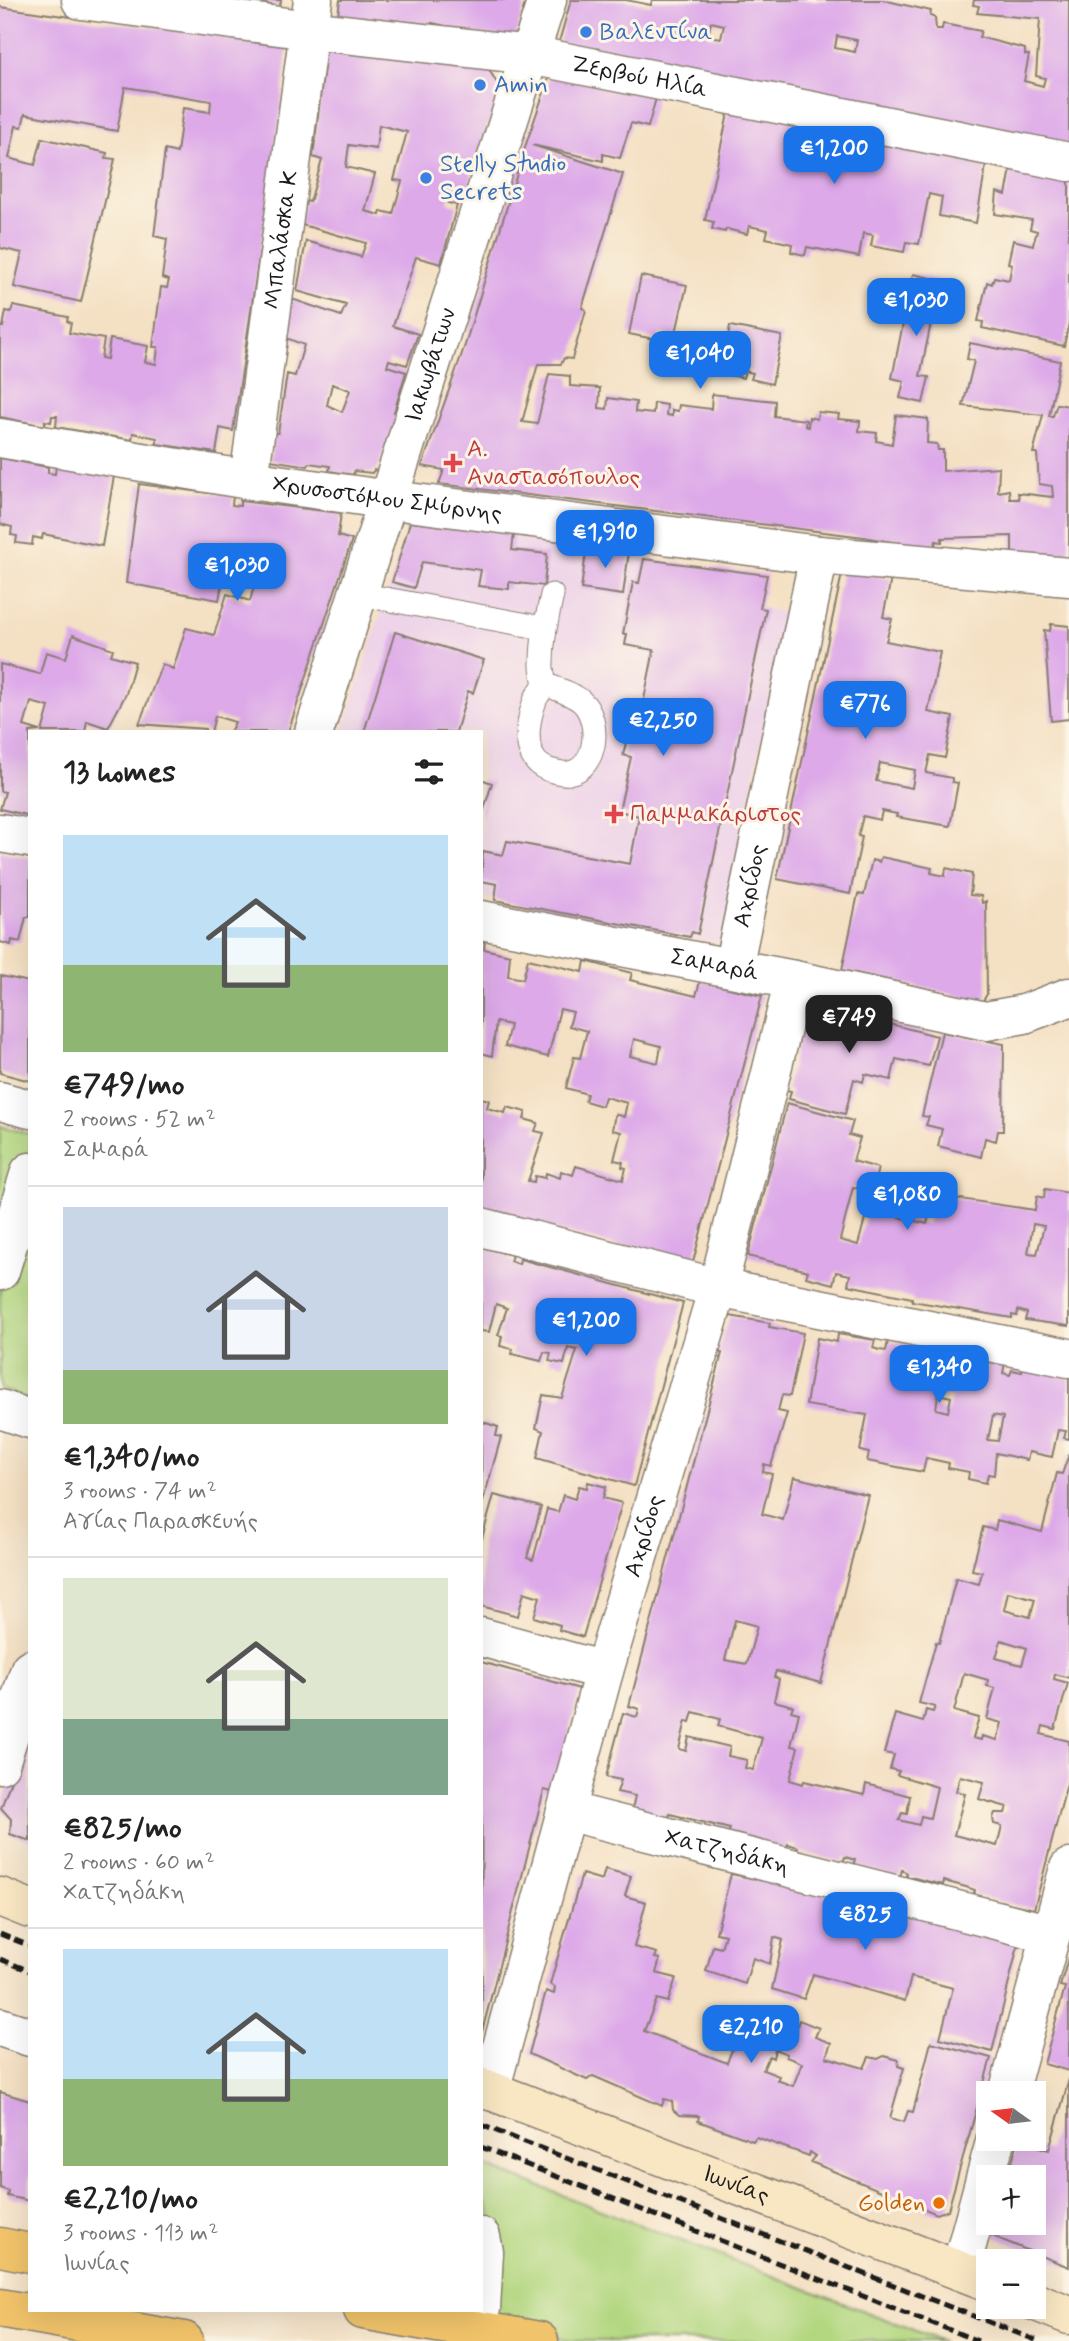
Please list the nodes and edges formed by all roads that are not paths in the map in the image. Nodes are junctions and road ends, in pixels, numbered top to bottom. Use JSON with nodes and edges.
{"nodes":[{"id":1,"x":81,"y":0,"type":"edge"},
{"id":2,"x":547,"y":0,"type":"edge"},
{"id":3,"x":311,"y":15,"type":"edge"},
{"id":4,"x":530,"y":55,"type":"junction"},
{"id":5,"x":1069,"y":162,"type":"edge"},
{"id":6,"x":0,"y":438,"type":"edge"},
{"id":7,"x":249,"y":480,"type":"junction"},
{"id":8,"x":388,"y":499,"type":"junction"},
{"id":9,"x":819,"y":555,"type":"junction"},
{"id":10,"x":1069,"y":576,"type":"edge"},
{"id":11,"x":358,"y":594,"type":"junction"},
{"id":12,"x":552,"y":595,"type":"dead end"},
{"id":13,"x":544,"y":628,"type":"junction"},
{"id":14,"x":544,"y":684,"type":"dead end"},
{"id":15,"x":315,"y":730,"type":"edge"},
{"id":16,"x":0,"y":833,"type":"edge"},
{"id":17,"x":28,"y":838,"type":"edge"},
{"id":18,"x":483,"y":920,"type":"edge"},
{"id":19,"x":733,"y":968,"type":"junction"},
{"id":20,"x":794,"y":980,"type":"junction"},
{"id":21,"x":1069,"y":997,"type":"edge"},
{"id":22,"x":0,"y":1101,"type":"edge"},
{"id":23,"x":28,"y":1108,"type":"edge"},
{"id":24,"x":28,"y":1179,"type":"edge"},
{"id":25,"x":483,"y":1228,"type":"edge"},
{"id":26,"x":0,"y":1271,"type":"edge"},
{"id":27,"x":718,"y":1288,"type":"junction"},
{"id":28,"x":1069,"y":1358,"type":"edge"},
{"id":29,"x":0,"y":1409,"type":"edge"},
{"id":30,"x":28,"y":1418,"type":"edge"},
{"id":31,"x":483,"y":1638,"type":"edge"},
{"id":32,"x":604,"y":1671,"type":"junction"},
{"id":33,"x":28,"y":1675,"type":"edge"},
{"id":34,"x":0,"y":1764,"type":"edge"},
{"id":35,"x":566,"y":1811,"type":"junction"},
{"id":36,"x":1069,"y":1868,"type":"edge"},
{"id":37,"x":0,"y":1897,"type":"edge"},
{"id":38,"x":28,"y":1908,"type":"edge"},
{"id":39,"x":1051,"y":1934,"type":"junction"},
{"id":40,"x":0,"y":2026,"type":"edge"},
{"id":41,"x":28,"y":2036,"type":"edge"},
{"id":42,"x":1011,"y":2081,"type":"edge"},
{"id":43,"x":486,"y":2089,"type":"edge"},
{"id":44,"x":994,"y":2151,"type":"edge"},
{"id":45,"x":0,"y":2247,"type":"edge"},
{"id":46,"x":483,"y":2247,"type":"edge"},
{"id":47,"x":28,"y":2253,"type":"edge"},
{"id":48,"x":483,"y":2270,"type":"edge"},
{"id":49,"x":975,"y":2276,"type":"edge"},
{"id":50,"x":1046,"y":2306,"type":"edge"},
{"id":51,"x":0,"y":2308,"type":"edge"},
{"id":52,"x":381,"y":2312,"type":"edge"},
{"id":53,"x":1069,"y":2315,"type":"edge"},
{"id":54,"x":480,"y":2323,"type":"edge"},
{"id":55,"x":184,"y":2341,"type":"edge"},
{"id":56,"x":539,"y":2341,"type":"edge"}],
"edges":[{"from":1,"to":3,"type":"street","name":"Ζερβού Ηλία"},
{"from":2,"to":4,"type":"street","name":"Ιακωβάτων"},
{"from":3,"to":4,"type":"street","name":"Ζερβού Ηλία"},
{"from":3,"to":7,"type":"street","name":"Μπαλάσκα Κ"},
{"from":4,"to":5,"type":"street","name":"Ζερβού Ηλία"},
{"from":4,"to":8,"type":"street","name":"Ιακωβάτων"},
{"from":6,"to":7,"type":"street","name":"Χρυσοστόμου Σμύρνης"},
{"from":7,"to":8,"type":"street","name":"Χρυσοστόμου Σμύρνης"},
{"from":8,"to":9,"type":"street","name":"Χρυσοστόμου Σμύρνης"},
{"from":8,"to":11,"type":"street","name":"Ιακωβάτων"},
{"from":9,"to":10,"type":"street","name":"Χρυσοστόμου Σμύρνης"},
{"from":9,"to":19,"type":"street","name":"Αχρίδος"},
{"from":11,"to":13,"type":"lane"},
{"from":11,"to":15,"type":"street","name":"Ιακωβάτων"},
{"from":12,"to":13,"type":"lane"},
{"from":13,"to":14,"type":"lane"},
{"from":16,"to":17,"type":"street"},
{"from":18,"to":19,"type":"street","name":"Σαμαρά"},
{"from":19,"to":20,"type":"street","name":"Σαμαρά"},
{"from":20,"to":21,"type":"street","name":"Σαμαρά"},
{"from":20,"to":27,"type":"street","name":"Αχρίδος"},
{"from":22,"to":23,"type":"street"},
{"from":24,"to":26,"type":"street"},
{"from":25,"to":27,"type":"street"},
{"from":27,"to":28,"type":"street"},
{"from":27,"to":32,"type":"street","name":"Αχρίδος"},
{"from":29,"to":30,"type":"street"},
{"from":31,"to":32,"type":"street"},
{"from":32,"to":35,"type":"street","name":"Αχρίδος"},
{"from":33,"to":34,"type":"street"},
{"from":35,"to":39,"type":"street","name":"Χατζηδάκη"},
{"from":35,"to":43,"type":"street","name":"Αχρίδος"},
{"from":36,"to":39,"type":"street"},
{"from":37,"to":38,"type":"street"},
{"from":39,"to":42,"type":"street"},
{"from":40,"to":41,"type":"street"},
{"from":43,"to":49,"type":"street","name":"Ιωνίας"},
{"from":44,"to":49,"type":"street"},
{"from":45,"to":47,"type":"main road"},
{"from":46,"to":48,"type":"street"},
{"from":50,"to":53,"type":"street"},
{"from":51,"to":55,"type":"main road"},
{"from":52,"to":54,"type":"main road"},
{"from":54,"to":56,"type":"main road"}]}
